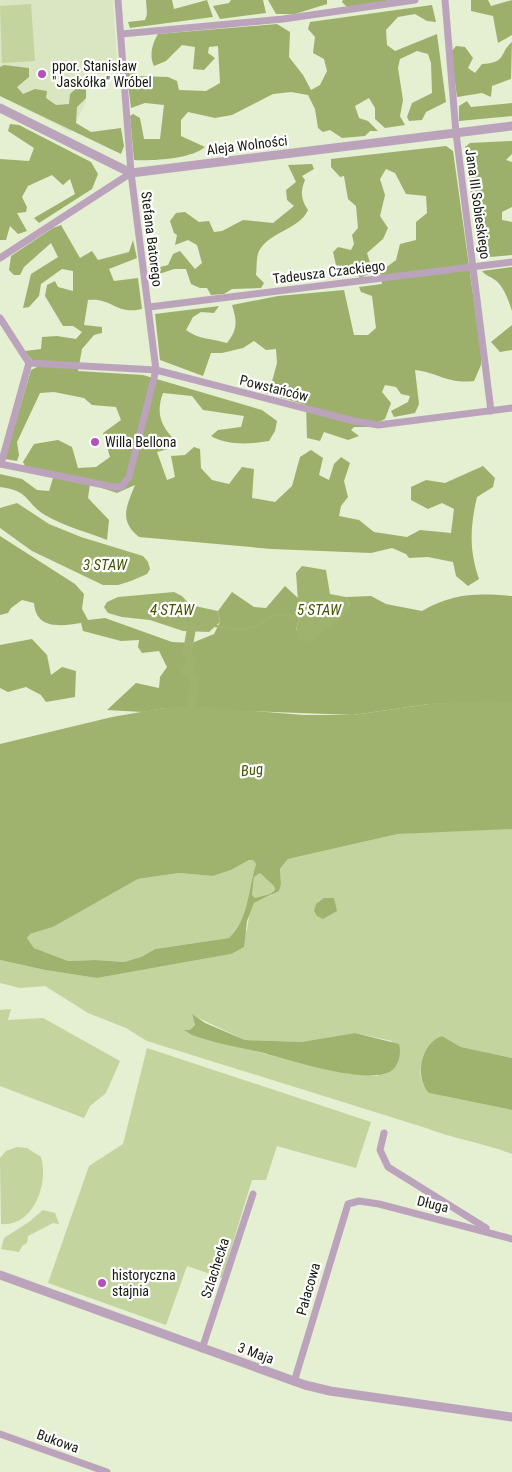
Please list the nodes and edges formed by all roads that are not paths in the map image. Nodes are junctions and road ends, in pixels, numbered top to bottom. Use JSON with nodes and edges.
{"nodes":[{"id":1,"x":118,"y":0,"type":"edge"},
{"id":2,"x":416,"y":0,"type":"edge"},
{"id":3,"x":445,"y":0,"type":"edge"},
{"id":4,"x":121,"y":34,"type":"junction"},
{"id":5,"x":0,"y":108,"type":"edge"},
{"id":6,"x":512,"y":126,"type":"edge"},
{"id":7,"x":456,"y":133,"type":"junction"},
{"id":8,"x":131,"y":173,"type":"junction"},
{"id":9,"x":0,"y":258,"type":"edge"},
{"id":10,"x":512,"y":262,"type":"edge"},
{"id":11,"x":474,"y":267,"type":"junction"},
{"id":12,"x":149,"y":307,"type":"junction"},
{"id":13,"x":0,"y":318,"type":"edge"},
{"id":14,"x":29,"y":364,"type":"junction"},
{"id":15,"x":156,"y":370,"type":"junction"},
{"id":16,"x":512,"y":408,"type":"edge"},
{"id":17,"x":491,"y":411,"type":"junction"},
{"id":18,"x":0,"y":464,"type":"edge"},
{"id":19,"x":384,"y":1132,"type":"dead end"},
{"id":20,"x":253,"y":1194,"type":"dead end"},
{"id":21,"x":348,"y":1204,"type":"joint"},
{"id":22,"x":498,"y":1234,"type":"junction"},
{"id":23,"x":512,"y":1239,"type":"edge"},
{"id":24,"x":0,"y":1275,"type":"edge"},
{"id":25,"x":202,"y":1349,"type":"junction"},
{"id":26,"x":294,"y":1382,"type":"junction"},
{"id":27,"x":512,"y":1417,"type":"edge"},
{"id":28,"x":0,"y":1434,"type":"edge"},
{"id":29,"x":107,"y":1472,"type":"edge"}],
"edges":[{"from":1,"to":4,"type":"street","name":"Stefana Batorego"},
{"from":2,"to":4,"type":"street"},
{"from":3,"to":7,"type":"street","name":"Jana III Sobieskiego"},
{"from":4,"to":8,"type":"street","name":"Stefana Batorego"},
{"from":5,"to":8,"type":"street"},
{"from":6,"to":7,"type":"street","name":"Aleja Wolności"},
{"from":7,"to":8,"type":"street","name":"Aleja Wolności"},
{"from":7,"to":11,"type":"street","name":"Jana III Sobieskiego"},
{"from":8,"to":9,"type":"street"},
{"from":8,"to":12,"type":"street","name":"Stefana Batorego"},
{"from":10,"to":11,"type":"street","name":"Tadeusza Czackiego"},
{"from":11,"to":12,"type":"street","name":"Tadeusza Czackiego"},
{"from":11,"to":17,"type":"street","name":"Jana III Sobieskiego"},
{"from":12,"to":15,"type":"street","name":"Stefana Batorego"},
{"from":13,"to":14,"type":"street"},
{"from":14,"to":15,"type":"street","name":"Powstańców"},
{"from":14,"to":18,"type":"street"},
{"from":15,"to":17,"type":"street","name":"Powstańców"},
{"from":15,"to":18,"type":"street","name":"Stefana Batorego"},
{"from":16,"to":17,"type":"street","name":"Powstańców"},
{"from":19,"to":22,"type":"street"},
{"from":20,"to":25,"type":"street","name":"Szlachecka"},
{"from":21,"to":22,"type":"street","name":"Długa"},
{"from":21,"to":26,"type":"street","name":"Pałacowa"},
{"from":22,"to":23,"type":"street","name":"Długa"},
{"from":24,"to":25,"type":"street","name":"3 Maja"},
{"from":25,"to":26,"type":"street","name":"3 Maja"},
{"from":26,"to":27,"type":"street","name":"3 Maja"},
{"from":28,"to":29,"type":"street","name":"Bukowa"}]}
